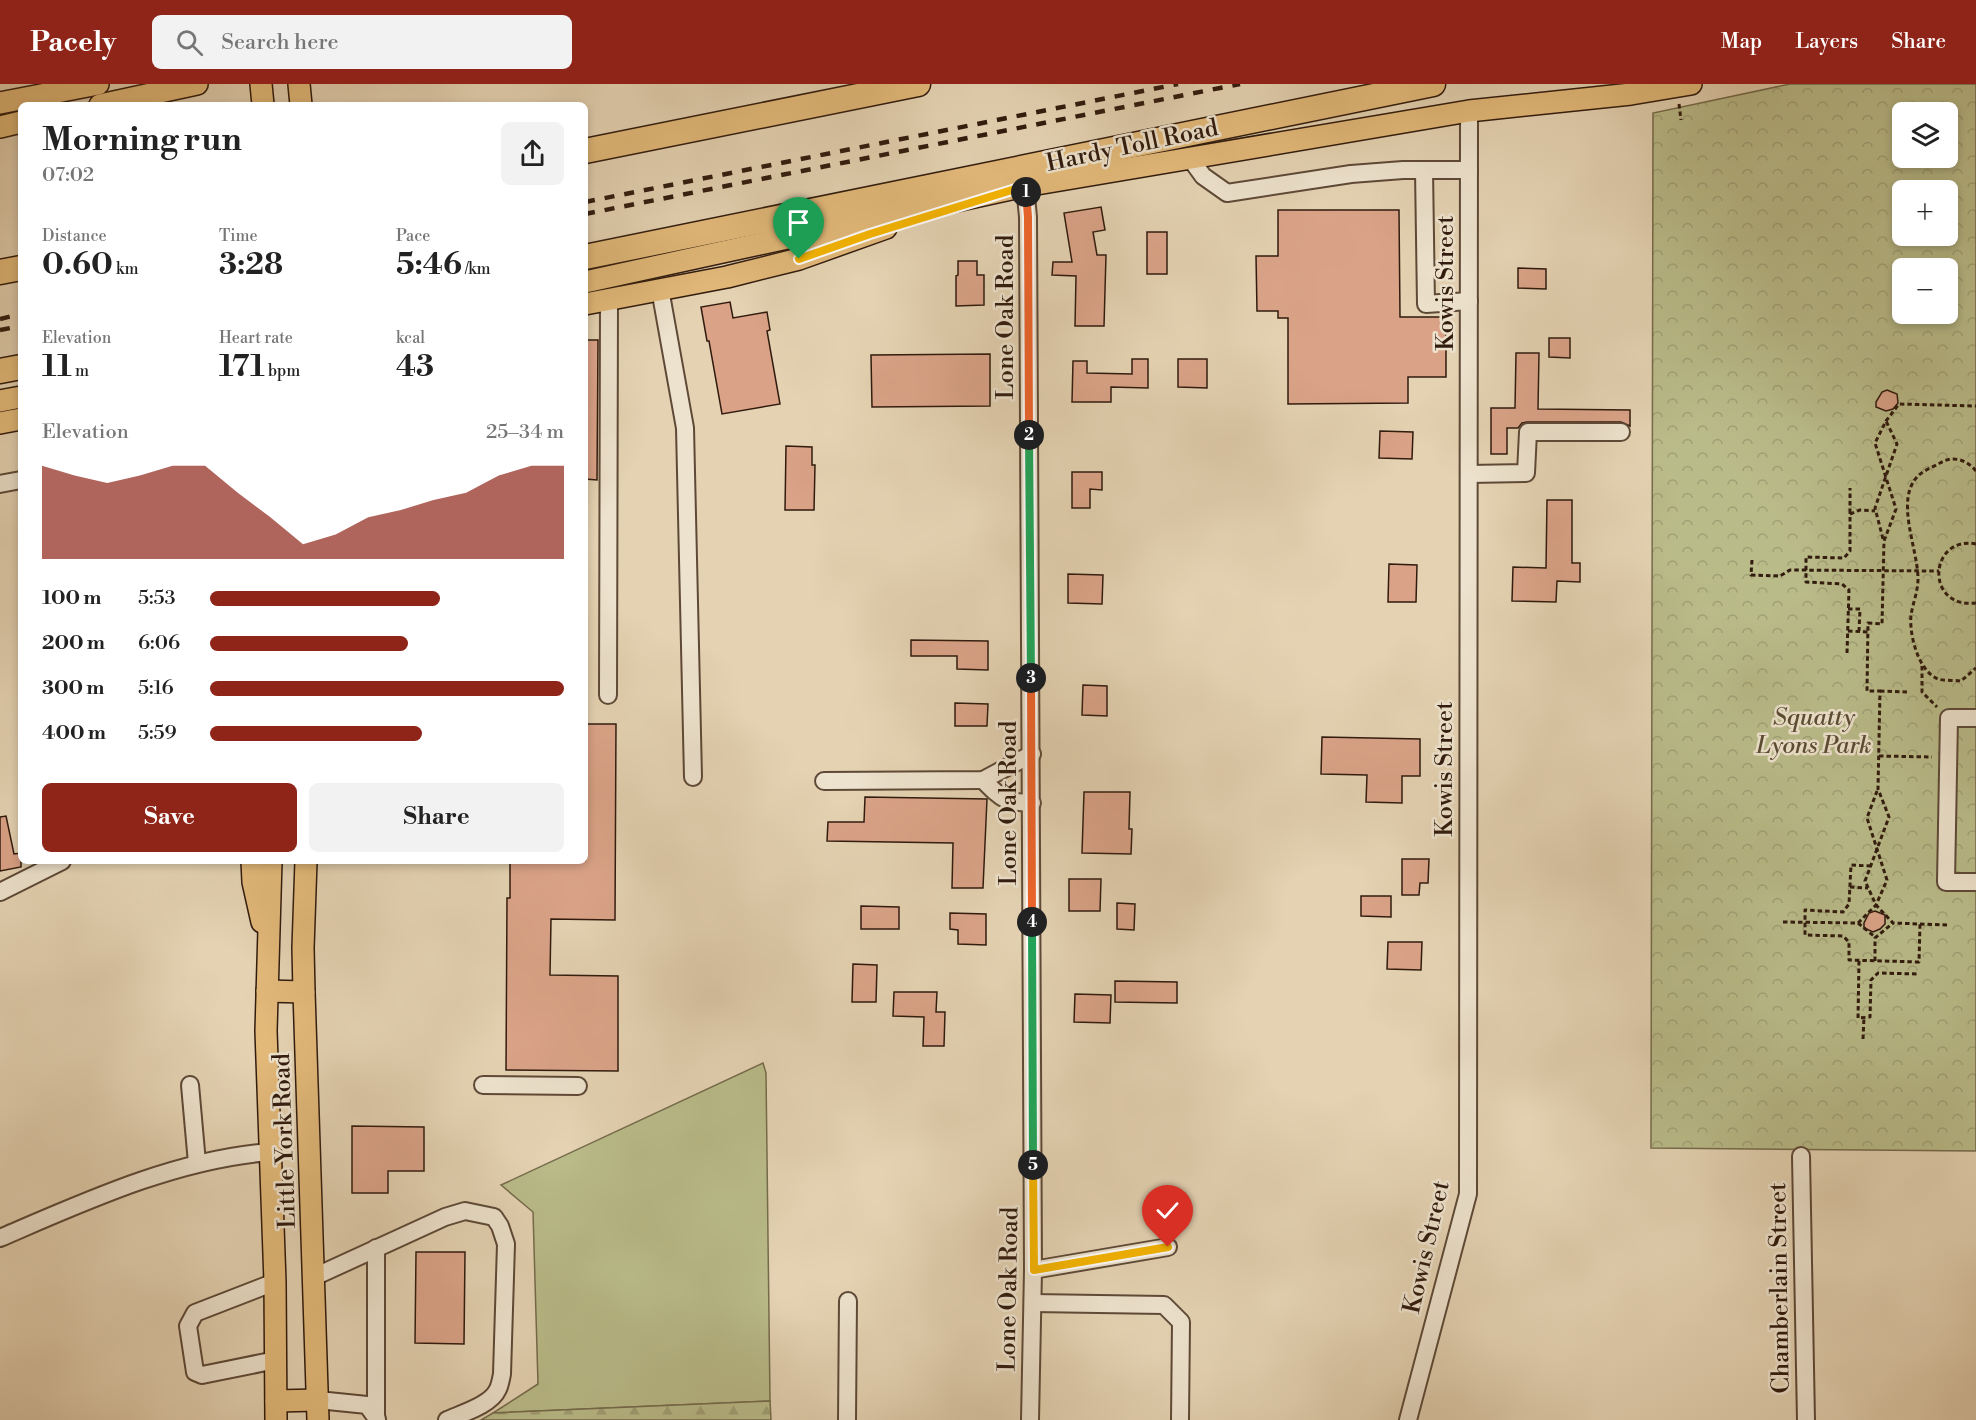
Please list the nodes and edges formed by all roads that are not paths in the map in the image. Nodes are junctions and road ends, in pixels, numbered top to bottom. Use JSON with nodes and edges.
{"nodes":[{"id":1,"x":94,"y":84,"type":"edge"},
{"id":2,"x":261,"y":84,"type":"edge"},
{"id":3,"x":299,"y":84,"type":"edge"},
{"id":4,"x":918,"y":84,"type":"edge"},
{"id":5,"x":1433,"y":84,"type":"edge"},
{"id":6,"x":1691,"y":84,"type":"edge"},
{"id":7,"x":192,"y":85,"type":"edge"},
{"id":8,"x":114,"y":102,"type":"edge"},
{"id":9,"x":263,"y":102,"type":"edge"},
{"id":10,"x":302,"y":102,"type":"edge"},
{"id":11,"x":0,"y":103,"type":"edge"},
{"id":12,"x":1469,"y":111,"type":"junction"},
{"id":13,"x":18,"y":123,"type":"edge"},
{"id":14,"x":0,"y":127,"type":"edge"},
{"id":15,"x":588,"y":150,"type":"edge"},
{"id":16,"x":1190,"y":158,"type":"junction"},
{"id":17,"x":1424,"y":170,"type":"junction"},
{"id":18,"x":1469,"y":170,"type":"junction"},
{"id":19,"x":1025,"y":186,"type":"junction"},
{"id":20,"x":588,"y":256,"type":"edge"},
{"id":21,"x":0,"y":265,"type":"edge"},
{"id":22,"x":18,"y":265,"type":"edge"},
{"id":23,"x":18,"y":266,"type":"edge"},
{"id":24,"x":0,"y":272,"type":"edge"},
{"id":25,"x":588,"y":281,"type":"edge"},
{"id":26,"x":660,"y":289,"type":"junction"},
{"id":27,"x":609,"y":299,"type":"junction"},
{"id":28,"x":1469,"y":301,"type":"junction"},
{"id":29,"x":588,"y":303,"type":"edge"},
{"id":30,"x":18,"y":368,"type":"edge"},
{"id":31,"x":0,"y":371,"type":"edge"},
{"id":32,"x":18,"y":398,"type":"edge"},
{"id":33,"x":0,"y":401,"type":"edge"},
{"id":34,"x":18,"y":420,"type":"edge"},
{"id":35,"x":0,"y":423,"type":"edge"},
{"id":36,"x":1621,"y":432,"type":"dead end"},
{"id":37,"x":1469,"y":474,"type":"junction"},
{"id":38,"x":18,"y":481,"type":"edge"},
{"id":39,"x":0,"y":484,"type":"edge"},
{"id":40,"x":608,"y":695,"type":"dead end"},
{"id":41,"x":1976,"y":718,"type":"edge"},
{"id":42,"x":1032,"y":754,"type":"junction"},
{"id":43,"x":693,"y":777,"type":"dead end"},
{"id":44,"x":983,"y":780,"type":"junction"},
{"id":45,"x":824,"y":781,"type":"dead end"},
{"id":46,"x":1032,"y":803,"type":"junction"},
{"id":47,"x":56,"y":864,"type":"edge"},
{"id":48,"x":252,"y":864,"type":"edge"},
{"id":49,"x":271,"y":864,"type":"edge"},
{"id":50,"x":306,"y":864,"type":"edge"},
{"id":51,"x":311,"y":864,"type":"edge"},
{"id":52,"x":1976,"y":882,"type":"edge"},
{"id":53,"x":0,"y":892,"type":"edge"},
{"id":54,"x":303,"y":948,"type":"junction"},
{"id":55,"x":268,"y":950,"type":"junction"},
{"id":56,"x":267,"y":991,"type":"junction"},
{"id":57,"x":304,"y":992,"type":"junction"},
{"id":58,"x":190,"y":1085,"type":"dead end"},
{"id":59,"x":483,"y":1085,"type":"dead end"},
{"id":60,"x":578,"y":1086,"type":"dead end"},
{"id":61,"x":270,"y":1152,"type":"junction"},
{"id":62,"x":1801,"y":1155,"type":"dead end"},
{"id":63,"x":197,"y":1163,"type":"junction"},
{"id":64,"x":0,"y":1238,"type":"edge"},
{"id":65,"x":1168,"y":1247,"type":"dead end"},
{"id":66,"x":376,"y":1248,"type":"junction"},
{"id":67,"x":1034,"y":1270,"type":"junction"},
{"id":68,"x":314,"y":1276,"type":"junction"},
{"id":69,"x":275,"y":1282,"type":"junction"},
{"id":70,"x":848,"y":1301,"type":"dead end"},
{"id":71,"x":1033,"y":1303,"type":"junction"},
{"id":72,"x":276,"y":1360,"type":"junction"},
{"id":73,"x":318,"y":1410,"type":"edge"},
{"id":74,"x":276,"y":1411,"type":"edge"},
{"id":75,"x":377,"y":1419,"type":"edge"},
{"id":76,"x":447,"y":1420,"type":"edge"},
{"id":77,"x":847,"y":1420,"type":"edge"},
{"id":78,"x":1030,"y":1420,"type":"edge"},
{"id":79,"x":1180,"y":1420,"type":"edge"},
{"id":80,"x":1408,"y":1420,"type":"edge"},
{"id":81,"x":1806,"y":1420,"type":"edge"}],
"edges":[{"from":1,"to":11,"type":"main road"},
{"from":2,"to":9,"type":"main road"},
{"from":3,"to":10,"type":"main road"},
{"from":4,"to":15,"type":"highway"},
{"from":5,"to":20,"type":"highway","name":"Hardy Toll Road"},
{"from":6,"to":12,"type":"main road"},
{"from":7,"to":8,"type":"main road"},
{"from":12,"to":16,"type":"main road"},
{"from":12,"to":18,"type":"street","name":"Kowis Street"},
{"from":13,"to":14,"type":"main road"},
{"from":16,"to":17,"type":"street"},
{"from":16,"to":19,"type":"main road"},
{"from":17,"to":18,"type":"street"},
{"from":17,"to":28,"type":"street"},
{"from":18,"to":28,"type":"street","name":"Kowis Street"},
{"from":19,"to":25,"type":"main road"},
{"from":19,"to":26,"type":"main road"},
{"from":19,"to":42,"type":"street","name":"Lone Oak Road"},
{"from":21,"to":22,"type":"highway"},
{"from":23,"to":24,"type":"highway"},
{"from":26,"to":27,"type":"main road"},
{"from":26,"to":43,"type":"street"},
{"from":27,"to":29,"type":"main road"},
{"from":27,"to":40,"type":"street"},
{"from":28,"to":37,"type":"street","name":"Kowis Street"},
{"from":30,"to":31,"type":"highway"},
{"from":32,"to":33,"type":"main road"},
{"from":34,"to":35,"type":"main road"},
{"from":36,"to":37,"type":"street"},
{"from":37,"to":80,"type":"street","name":"Kowis Street"},
{"from":38,"to":39,"type":"street"},
{"from":41,"to":52,"type":"street"},
{"from":42,"to":44,"type":"street"},
{"from":42,"to":46,"type":"street","name":"Lone Oak Road"},
{"from":44,"to":45,"type":"street"},
{"from":44,"to":46,"type":"street"},
{"from":46,"to":67,"type":"street","name":"Lone Oak Road"},
{"from":47,"to":53,"type":"street"},
{"from":48,"to":55,"type":"main road"},
{"from":49,"to":55,"type":"main road","name":"Little York Road"},
{"from":50,"to":54,"type":"main road","name":"Little York Road"},
{"from":51,"to":54,"type":"main road"},
{"from":54,"to":57,"type":"main road","name":"Little York Road"},
{"from":55,"to":56,"type":"main road","name":"Little York Road"},
{"from":56,"to":57,"type":"main road"},
{"from":56,"to":61,"type":"main road","name":"Little York Road"},
{"from":57,"to":68,"type":"main road","name":"Little York Road"},
{"from":58,"to":63,"type":"street"},
{"from":59,"to":60,"type":"street"},
{"from":61,"to":63,"type":"street"},
{"from":61,"to":69,"type":"main road","name":"Little York Road"},
{"from":62,"to":81,"type":"street","name":"Chamberlain Street"},
{"from":63,"to":64,"type":"street"},
{"from":65,"to":67,"type":"street"},
{"from":66,"to":68,"type":"street"},
{"from":66,"to":75,"type":"street"},
{"from":66,"to":76,"type":"street"},
{"from":67,"to":71,"type":"street","name":"Lone Oak Road"},
{"from":68,"to":73,"type":"main road","name":"Little York Road"},
{"from":69,"to":72,"type":"main road","name":"Little York Road"},
{"from":69,"to":72,"type":"street"},
{"from":70,"to":77,"type":"street"},
{"from":71,"to":78,"type":"street","name":"Lone Oak Road"},
{"from":71,"to":79,"type":"street"},
{"from":72,"to":74,"type":"main road","name":"Little York Road"},
{"from":73,"to":74,"type":"main road"},
{"from":73,"to":75,"type":"street"}]}
